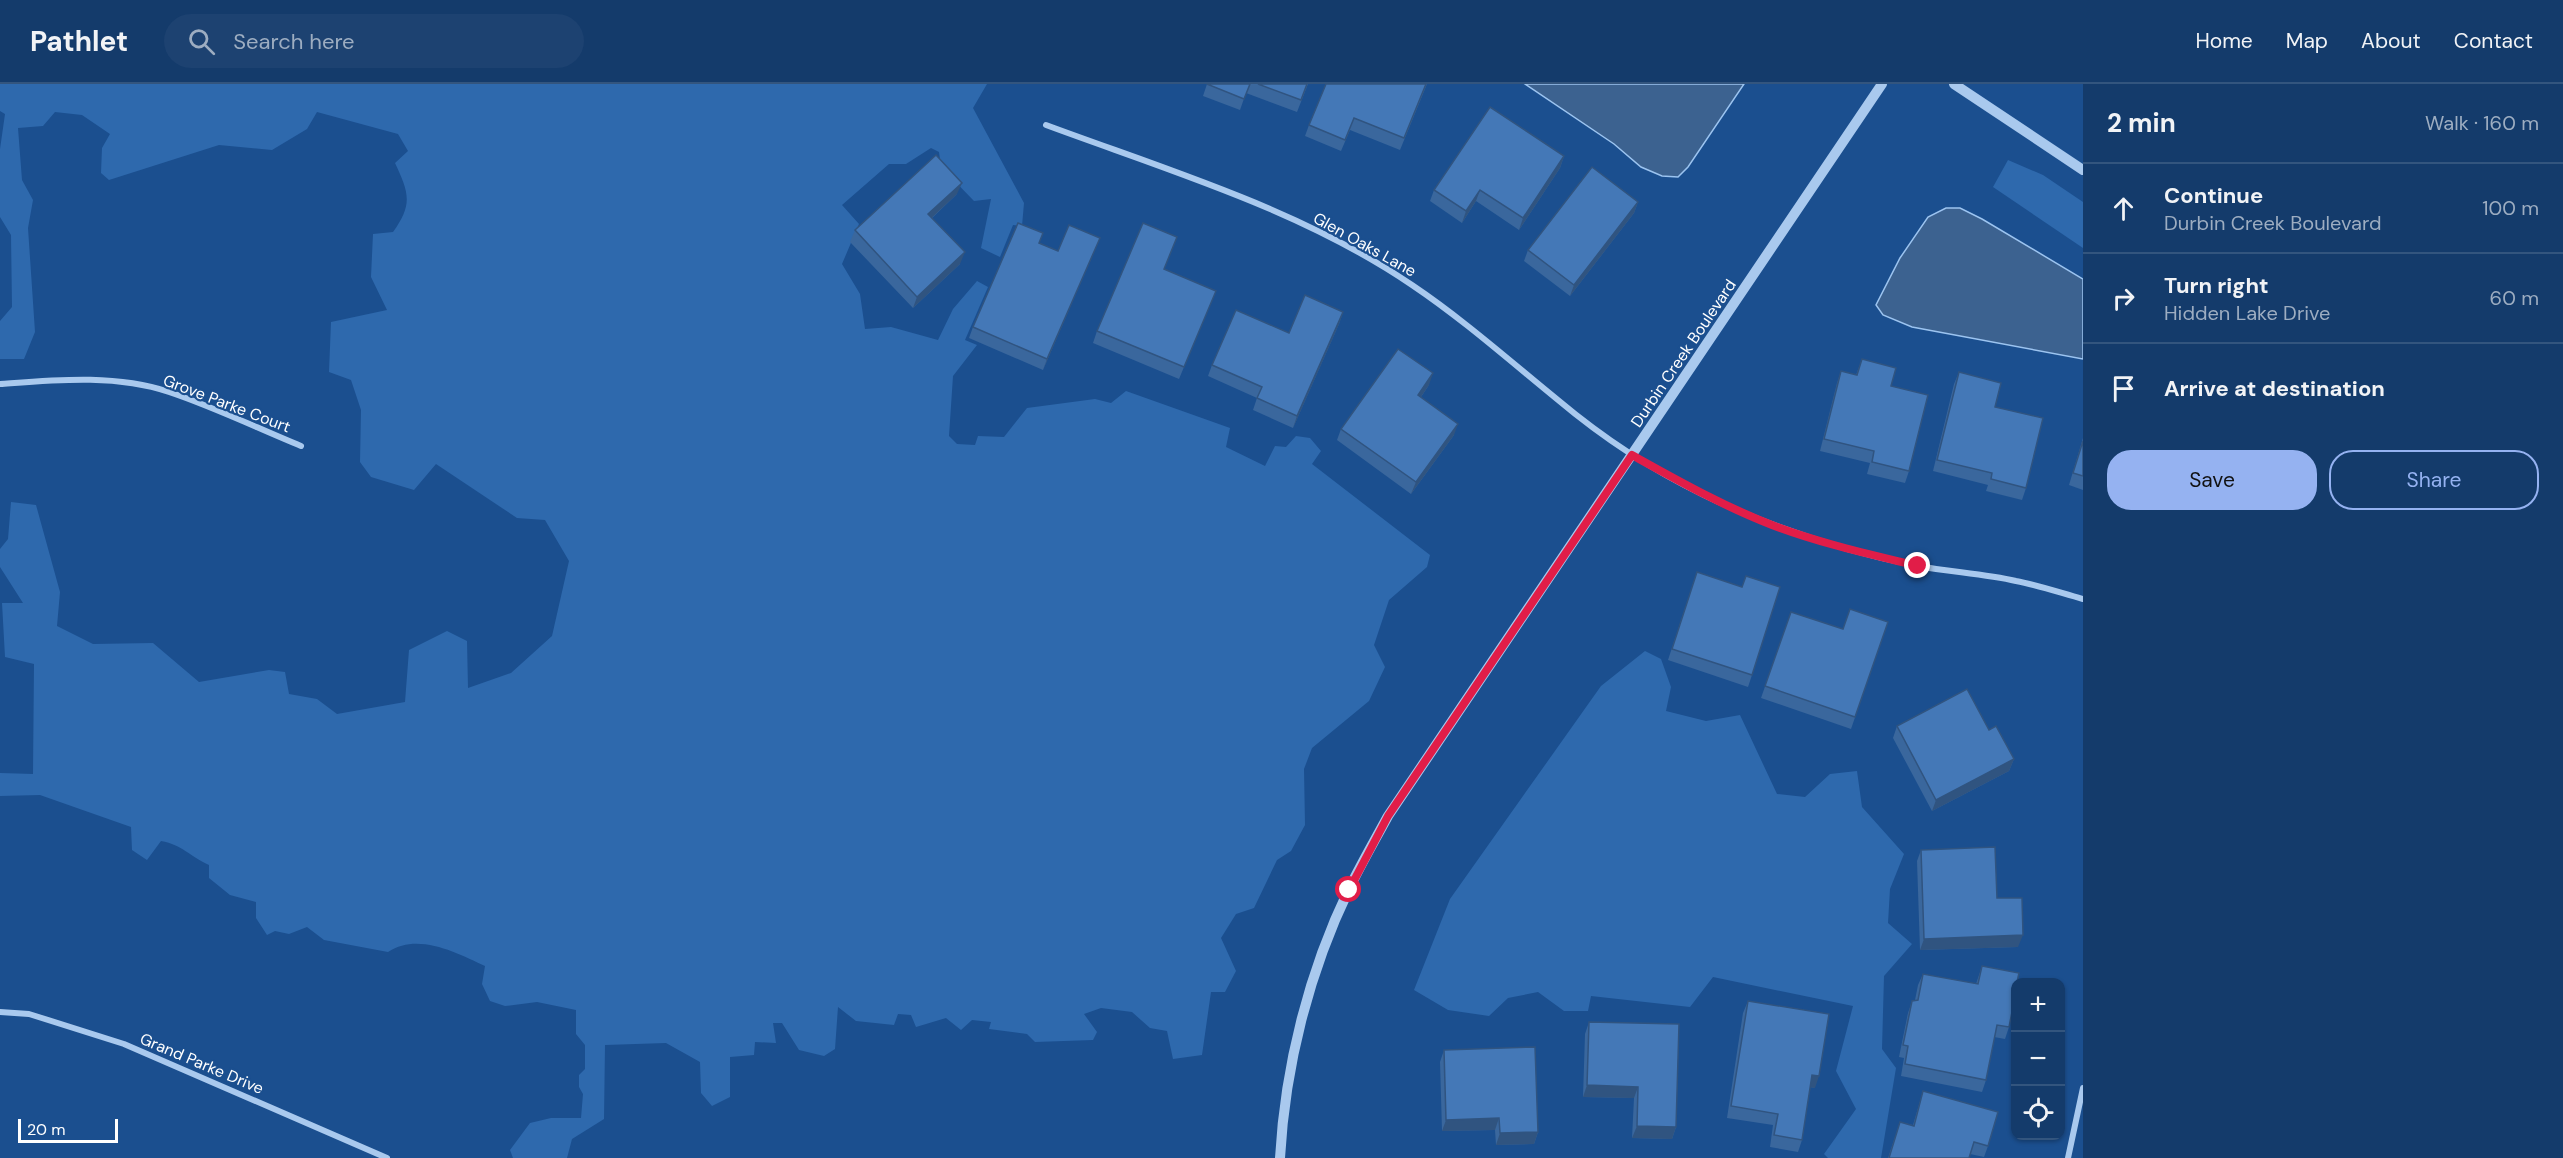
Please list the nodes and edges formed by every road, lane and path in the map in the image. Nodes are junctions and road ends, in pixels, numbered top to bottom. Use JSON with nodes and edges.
{"nodes":[{"id":1,"x":1882,"y":84,"type":"edge"},
{"id":2,"x":1954,"y":84,"type":"edge"},
{"id":3,"x":1046,"y":125,"type":"dead end"},
{"id":4,"x":2083,"y":170,"type":"edge"},
{"id":5,"x":0,"y":384,"type":"edge"},
{"id":6,"x":301,"y":446,"type":"dead end"},
{"id":7,"x":1632,"y":455,"type":"junction"},
{"id":8,"x":2083,"y":599,"type":"edge"},
{"id":9,"x":0,"y":1012,"type":"edge"},
{"id":10,"x":2083,"y":1088,"type":"edge"},
{"id":11,"x":387,"y":1158,"type":"edge"},
{"id":12,"x":1280,"y":1158,"type":"edge"},
{"id":13,"x":2068,"y":1158,"type":"edge"}],
"edges":[{"from":1,"to":7,"type":"street","name":"Durbin Creek Boulevard"},
{"from":2,"to":4,"type":"street"},
{"from":3,"to":7,"type":"street","name":"Glen Oaks Lane"},
{"from":5,"to":6,"type":"street","name":"Grove Parke Court"},
{"from":7,"to":8,"type":"street","name":"Glen Oaks Lane"},
{"from":7,"to":12,"type":"street","name":"Durbin Creek Boulevard"},
{"from":9,"to":11,"type":"street","name":"Grand Parke Drive"},
{"from":10,"to":13,"type":"street"}]}
